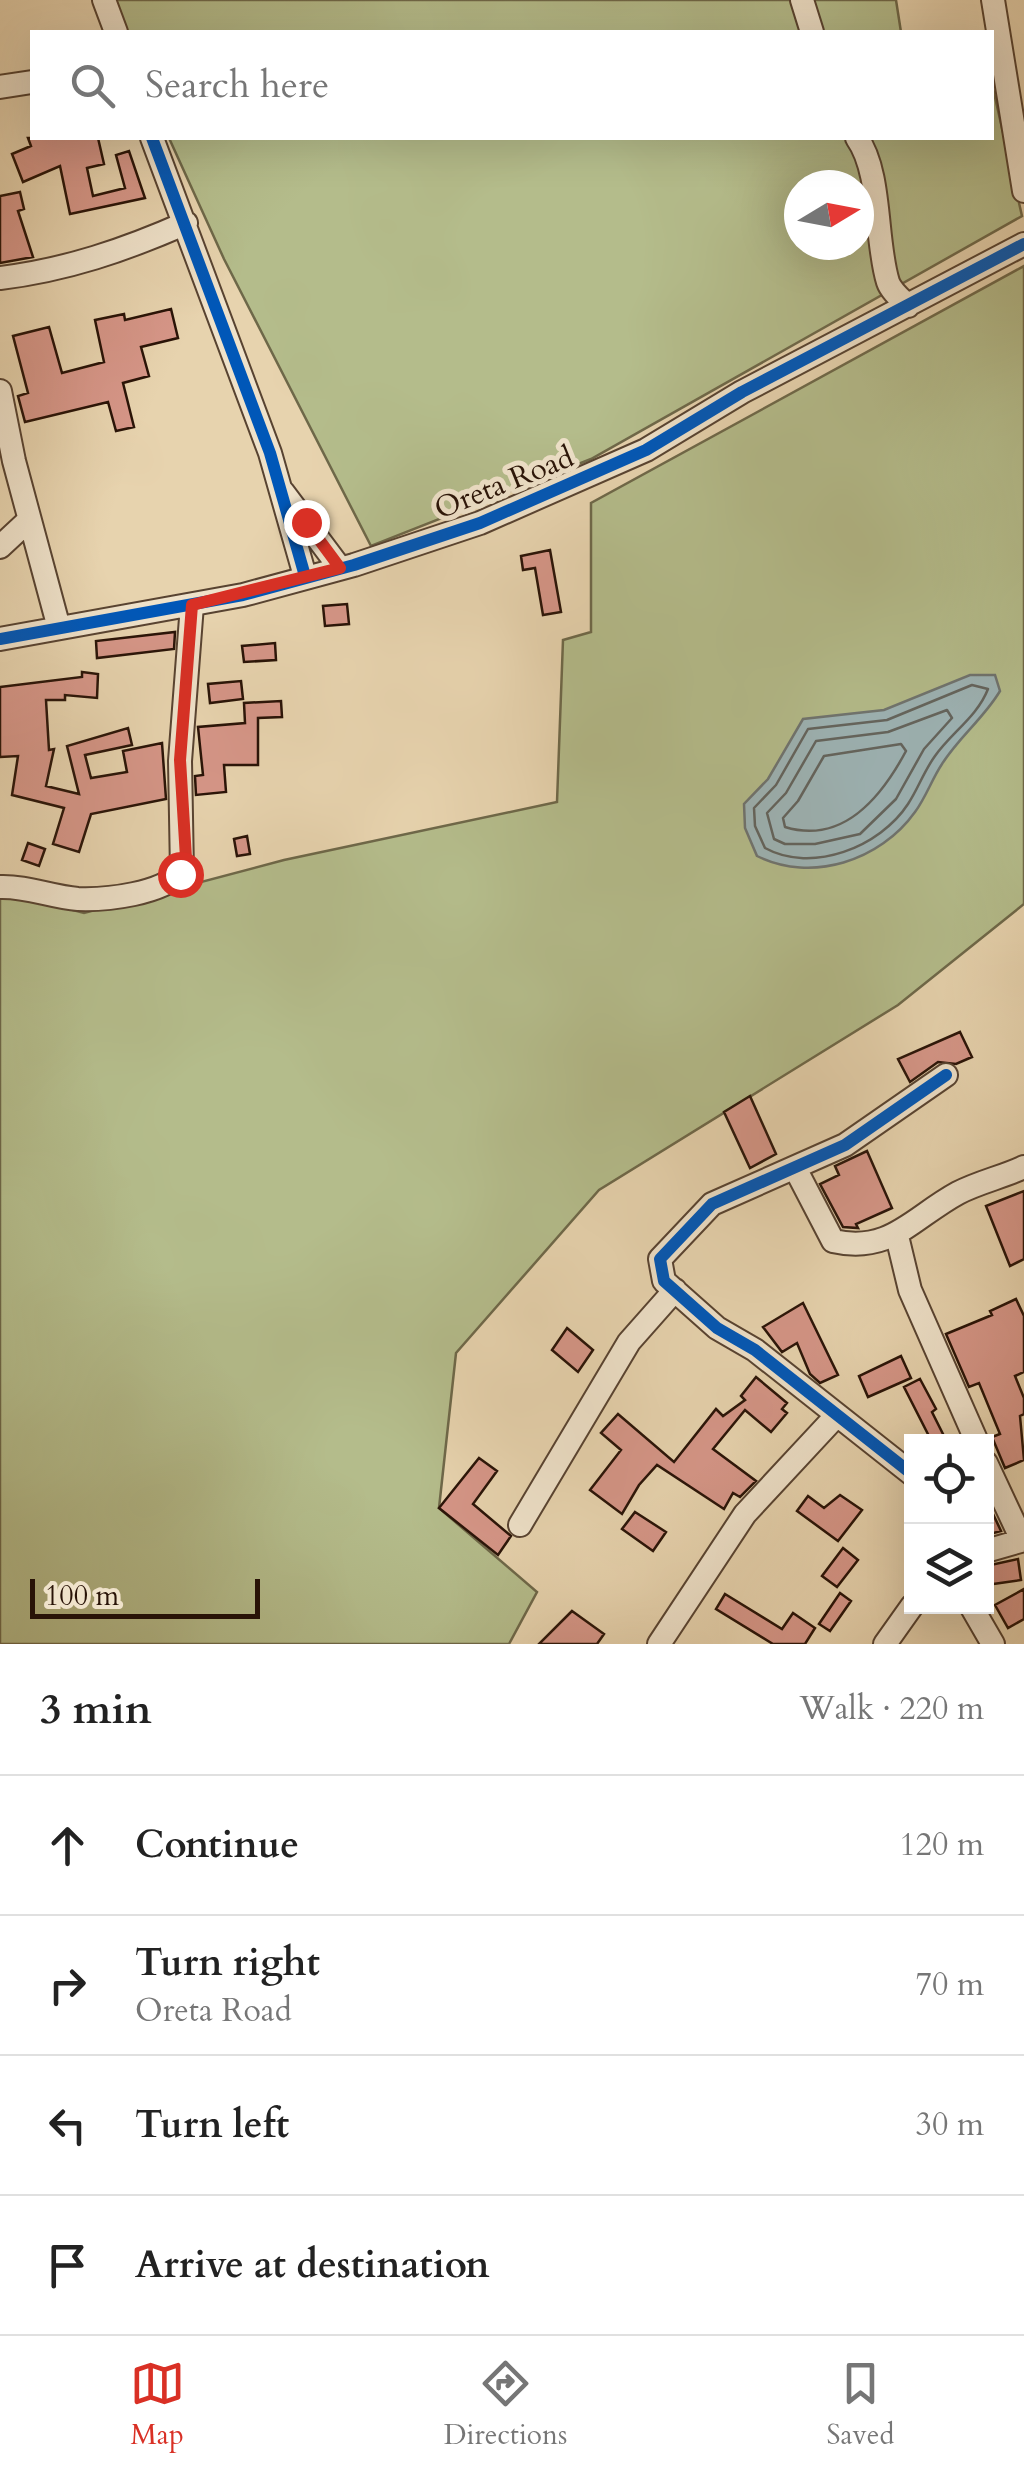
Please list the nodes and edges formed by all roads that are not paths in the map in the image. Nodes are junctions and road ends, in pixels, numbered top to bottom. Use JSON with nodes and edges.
{"nodes":[{"id":1,"x":104,"y":0,"type":"edge"},
{"id":2,"x":802,"y":0,"type":"edge"},
{"id":3,"x":993,"y":0,"type":"edge"},
{"id":4,"x":115,"y":30,"type":"edge"},
{"id":5,"x":811,"y":30,"type":"edge"},
{"id":6,"x":30,"y":82,"type":"edge"},
{"id":7,"x":0,"y":88,"type":"edge"},
{"id":8,"x":153,"y":140,"type":"edge"},
{"id":9,"x":858,"y":140,"type":"edge"},
{"id":10,"x":1024,"y":192,"type":"edge"},
{"id":11,"x":186,"y":223,"type":"junction"},
{"id":12,"x":1024,"y":244,"type":"edge"},
{"id":13,"x":0,"y":278,"type":"edge"},
{"id":14,"x":908,"y":306,"type":"junction"},
{"id":15,"x":0,"y":391,"type":"edge"},
{"id":16,"x":281,"y":490,"type":"junction"},
{"id":17,"x":30,"y":520,"type":"junction"},
{"id":18,"x":0,"y":547,"type":"edge"},
{"id":19,"x":340,"y":568,"type":"junction"},
{"id":20,"x":305,"y":576,"type":"junction"},
{"id":21,"x":192,"y":605,"type":"junction"},
{"id":22,"x":59,"y":628,"type":"junction"},
{"id":23,"x":0,"y":639,"type":"edge"},
{"id":24,"x":0,"y":887,"type":"edge"},
{"id":25,"x":946,"y":1075,"type":"dead end"},
{"id":26,"x":1024,"y":1167,"type":"edge"},
{"id":27,"x":795,"y":1168,"type":"junction"},
{"id":28,"x":896,"y":1236,"type":"junction"},
{"id":29,"x":676,"y":1290,"type":"junction"},
{"id":30,"x":837,"y":1415,"type":"junction"},
{"id":31,"x":973,"y":1434,"type":"edge"},
{"id":32,"x":904,"y":1468,"type":"edge"},
{"id":33,"x":994,"y":1479,"type":"edge"},
{"id":34,"x":520,"y":1525,"type":"dead end"},
{"id":35,"x":1023,"y":1540,"type":"edge"},
{"id":36,"x":994,"y":1549,"type":"edge"},
{"id":37,"x":907,"y":1614,"type":"edge"},
{"id":38,"x":976,"y":1614,"type":"edge"},
{"id":39,"x":659,"y":1644,"type":"edge"},
{"id":40,"x":886,"y":1644,"type":"edge"},
{"id":41,"x":993,"y":1644,"type":"edge"}],
"edges":[{"from":1,"to":4,"type":"street"},
{"from":2,"to":5,"type":"street"},
{"from":3,"to":10,"type":"street"},
{"from":6,"to":7,"type":"street"},
{"from":8,"to":11,"type":"street"},
{"from":9,"to":14,"type":"street"},
{"from":11,"to":13,"type":"street"},
{"from":11,"to":16,"type":"street"},
{"from":12,"to":14,"type":"street","name":"Oreta Road"},
{"from":14,"to":19,"type":"street","name":"Oreta Road"},
{"from":15,"to":17,"type":"street"},
{"from":16,"to":19,"type":"street"},
{"from":16,"to":20,"type":"street"},
{"from":17,"to":18,"type":"street"},
{"from":17,"to":22,"type":"street"},
{"from":19,"to":20,"type":"street","name":"Oreta Road"},
{"from":20,"to":21,"type":"street","name":"Oreta Road"},
{"from":21,"to":22,"type":"street","name":"Oreta Road"},
{"from":21,"to":24,"type":"street"},
{"from":22,"to":23,"type":"street","name":"Oreta Road"},
{"from":25,"to":27,"type":"street"},
{"from":26,"to":28,"type":"street"},
{"from":27,"to":28,"type":"street"},
{"from":27,"to":29,"type":"street"},
{"from":28,"to":31,"type":"street"},
{"from":29,"to":30,"type":"street"},
{"from":29,"to":34,"type":"street"},
{"from":30,"to":32,"type":"street"},
{"from":30,"to":39,"type":"street"},
{"from":33,"to":35,"type":"street"},
{"from":35,"to":36,"type":"street"},
{"from":37,"to":40,"type":"street"},
{"from":38,"to":41,"type":"street"}]}
